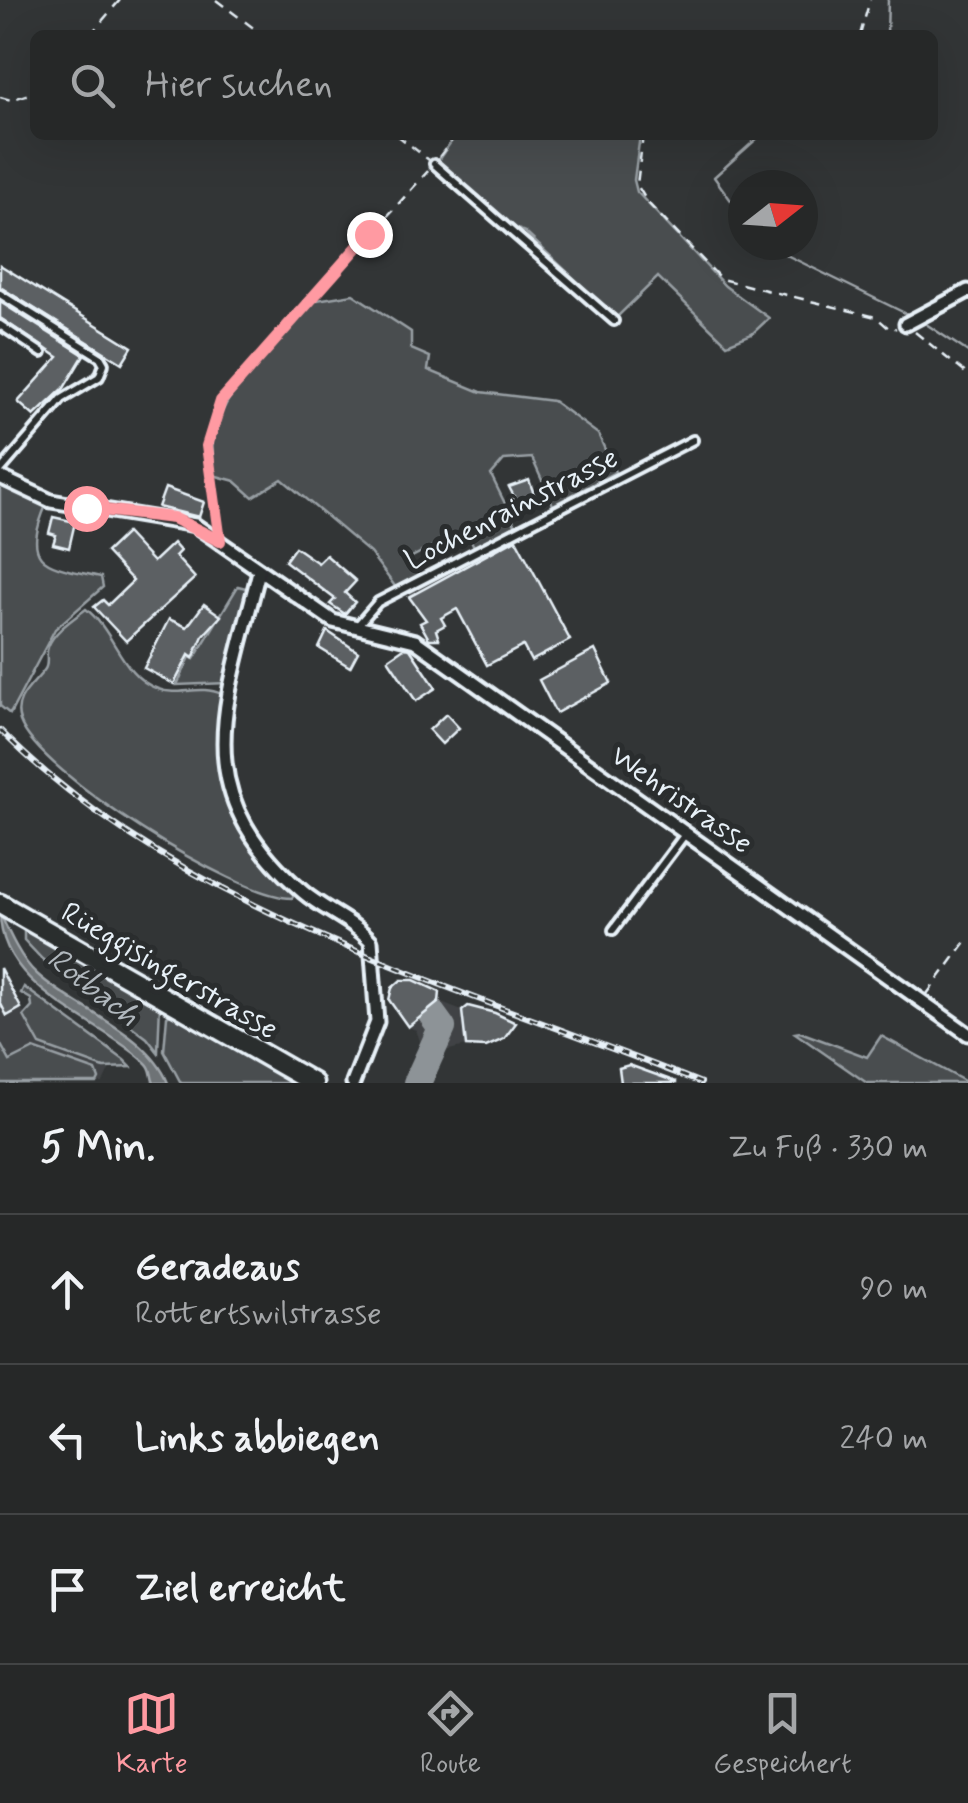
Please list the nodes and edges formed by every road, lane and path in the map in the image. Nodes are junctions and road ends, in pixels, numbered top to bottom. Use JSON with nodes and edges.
{"nodes":[{"id":1,"x":120,"y":0,"type":"edge"},
{"id":2,"x":216,"y":0,"type":"edge"},
{"id":3,"x":870,"y":0,"type":"edge"},
{"id":4,"x":94,"y":30,"type":"edge"},
{"id":5,"x":256,"y":30,"type":"edge"},
{"id":6,"x":861,"y":30,"type":"edge"},
{"id":7,"x":30,"y":94,"type":"edge"},
{"id":8,"x":0,"y":97,"type":"edge"},
{"id":9,"x":403,"y":140,"type":"edge"},
{"id":10,"x":452,"y":140,"type":"edge"},
{"id":11,"x":643,"y":140,"type":"edge"},
{"id":12,"x":434,"y":164,"type":"junction"},
{"id":13,"x":968,"y":291,"type":"edge"},
{"id":14,"x":0,"y":294,"type":"edge"},
{"id":15,"x":614,"y":321,"type":"dead end"},
{"id":16,"x":906,"y":324,"type":"junction"},
{"id":17,"x":0,"y":325,"type":"edge"},
{"id":18,"x":42,"y":353,"type":"dead end"},
{"id":19,"x":968,"y":376,"type":"edge"},
{"id":20,"x":693,"y":440,"type":"dead end"},
{"id":21,"x":0,"y":474,"type":"edge"},
{"id":22,"x":220,"y":541,"type":"junction"},
{"id":23,"x":259,"y":571,"type":"junction"},
{"id":24,"x":357,"y":626,"type":"junction"},
{"id":25,"x":686,"y":832,"type":"junction"},
{"id":26,"x":5,"y":907,"type":"edge"},
{"id":27,"x":614,"y":930,"type":"dead end"},
{"id":28,"x":968,"y":940,"type":"edge"},
{"id":29,"x":921,"y":999,"type":"junction"},
{"id":30,"x":968,"y":1034,"type":"edge"},
{"id":31,"x":313,"y":1083,"type":"edge"},
{"id":32,"x":354,"y":1083,"type":"edge"}],
"edges":[{"from":1,"to":4,"type":"path"},
{"from":2,"to":5,"type":"path"},
{"from":3,"to":6,"type":"path"},
{"from":7,"to":8,"type":"path"},
{"from":9,"to":12,"type":"path"},
{"from":10,"to":12,"type":"path"},
{"from":11,"to":16,"type":"path"},
{"from":12,"to":15,"type":"lane"},
{"from":12,"to":22,"type":"path"},
{"from":13,"to":16,"type":"street"},
{"from":14,"to":21,"type":"lane"},
{"from":16,"to":19,"type":"path"},
{"from":17,"to":18,"type":"lane"},
{"from":20,"to":24,"type":"lane","name":"Lochenrainstrasse"},
{"from":21,"to":22,"type":"street","name":"Wehristrasse"},
{"from":22,"to":23,"type":"street","name":"Wehristrasse"},
{"from":23,"to":24,"type":"street","name":"Wehristrasse"},
{"from":23,"to":32,"type":"street"},
{"from":24,"to":25,"type":"street","name":"Wehristrasse"},
{"from":25,"to":27,"type":"lane"},
{"from":25,"to":29,"type":"street","name":"Wehristrasse"},
{"from":26,"to":31,"type":"main road","name":"Rüeggisingerstrasse"},
{"from":28,"to":29,"type":"path"},
{"from":29,"to":30,"type":"street","name":"Wehristrasse"}]}
